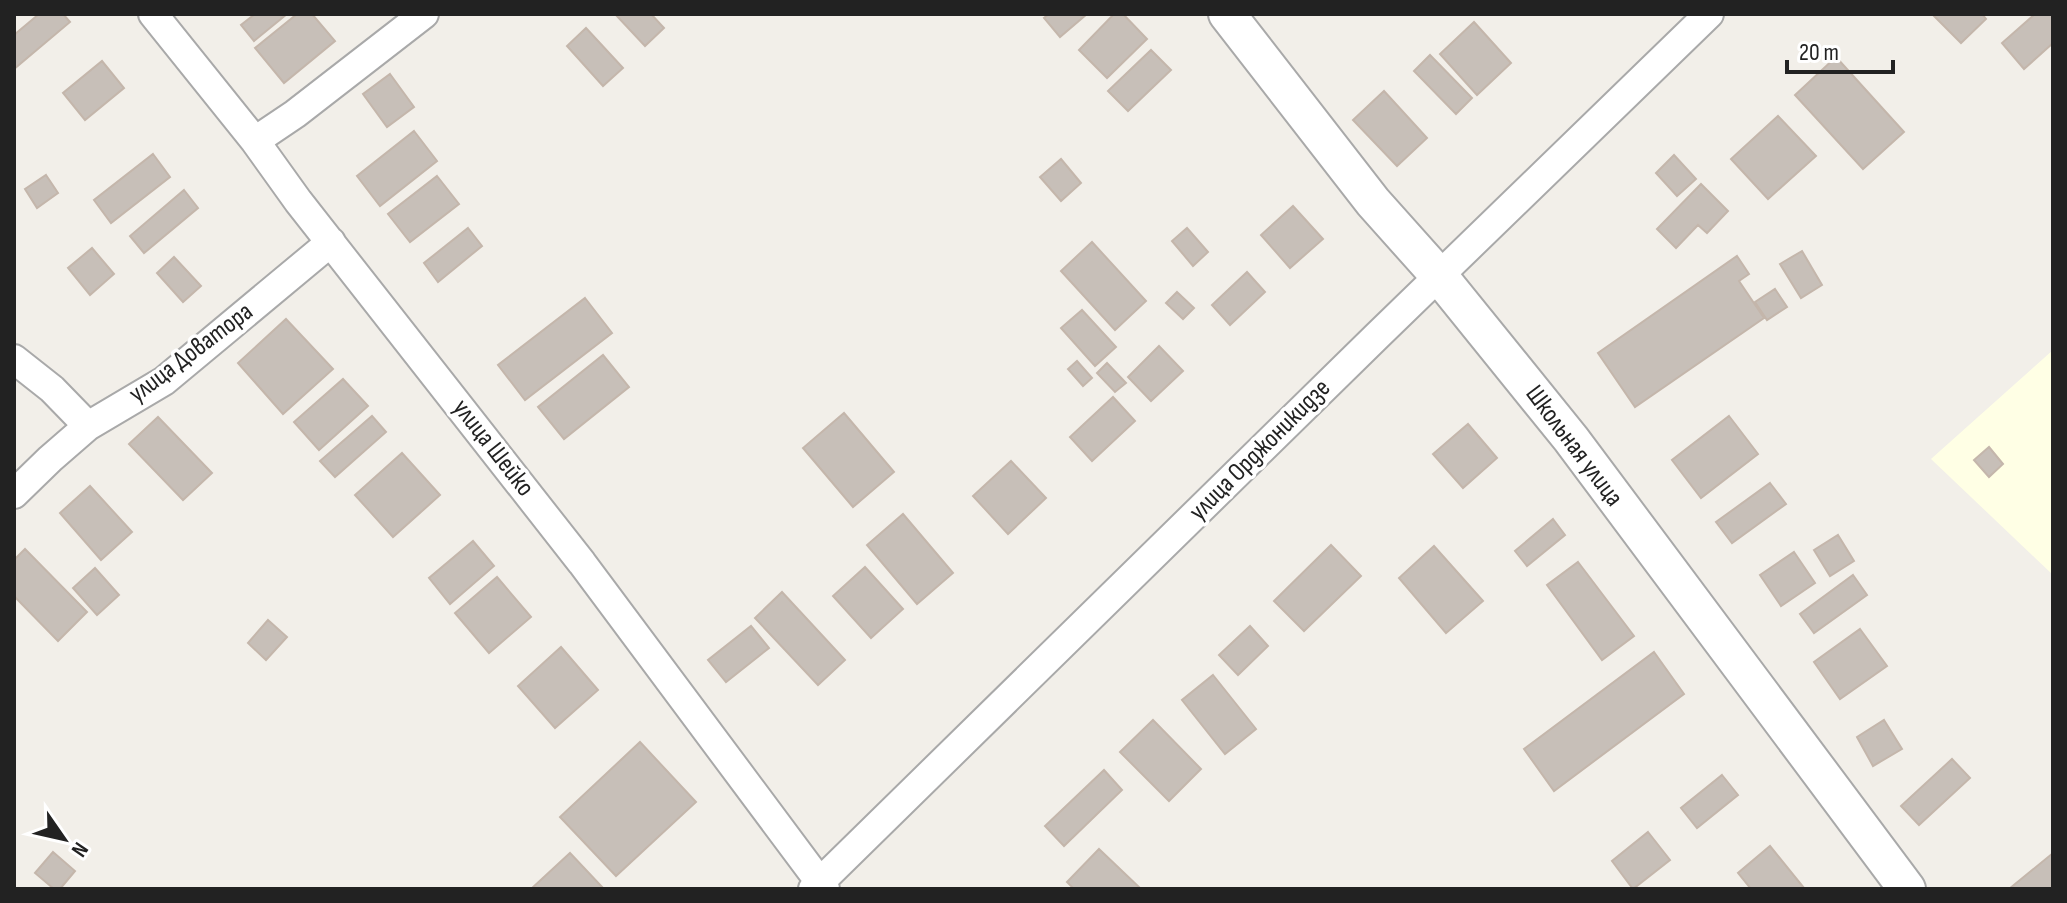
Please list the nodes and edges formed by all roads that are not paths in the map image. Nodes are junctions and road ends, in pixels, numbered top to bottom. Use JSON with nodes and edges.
{"nodes":[{"id":1,"x":153,"y":14,"type":"edge"},
{"id":2,"x":424,"y":14,"type":"edge"},
{"id":3,"x":1227,"y":14,"type":"edge"},
{"id":4,"x":1709,"y":14,"type":"edge"},
{"id":5,"x":255,"y":141,"type":"junction"},
{"id":6,"x":331,"y":242,"type":"junction"},
{"id":7,"x":1440,"y":277,"type":"junction"},
{"id":8,"x":14,"y":359,"type":"edge"},
{"id":9,"x":88,"y":426,"type":"junction"},
{"id":10,"x":14,"y":494,"type":"edge"},
{"id":11,"x":820,"y":887,"type":"edge"},
{"id":12,"x":1907,"y":889,"type":"edge"}],
"edges":[{"from":1,"to":5,"type":"street","name":"улица Шейко"},
{"from":2,"to":5,"type":"street"},
{"from":3,"to":7,"type":"street","name":"Школьная улица"},
{"from":4,"to":7,"type":"street","name":"улица Орджоникидзе"},
{"from":5,"to":6,"type":"street","name":"улица Шейко"},
{"from":6,"to":9,"type":"street","name":"улица Доватора"},
{"from":6,"to":11,"type":"street","name":"улица Шейко"},
{"from":7,"to":11,"type":"street","name":"улица Орджоникидзе"},
{"from":7,"to":12,"type":"street","name":"Школьная улица"},
{"from":8,"to":9,"type":"street"},
{"from":9,"to":10,"type":"street","name":"улица Доватора"}]}
